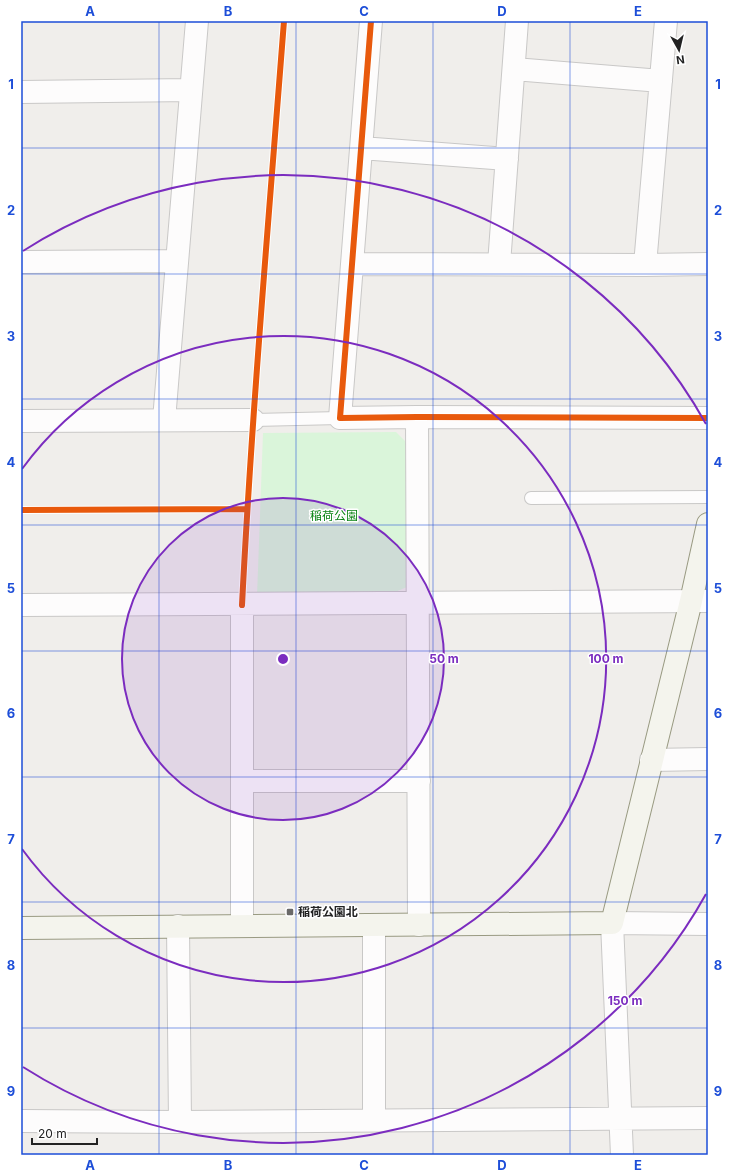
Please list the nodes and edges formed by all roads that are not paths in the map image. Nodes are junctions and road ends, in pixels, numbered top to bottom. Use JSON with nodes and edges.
{"nodes":[{"id":1,"x":197,"y":21,"type":"edge"},
{"id":2,"x":371,"y":21,"type":"edge"},
{"id":3,"x":517,"y":21,"type":"edge"},
{"id":4,"x":666,"y":21,"type":"edge"},
{"id":5,"x":514,"y":69,"type":"junction"},
{"id":6,"x":661,"y":81,"type":"junction"},
{"id":7,"x":191,"y":90,"type":"junction"},
{"id":8,"x":21,"y":92,"type":"edge"},
{"id":9,"x":361,"y":148,"type":"junction"},
{"id":10,"x":507,"y":159,"type":"junction"},
{"id":11,"x":177,"y":261,"type":"junction"},
{"id":12,"x":21,"y":262,"type":"edge"},
{"id":13,"x":353,"y":264,"type":"junction"},
{"id":14,"x":499,"y":264,"type":"junction"},
{"id":15,"x":708,"y":264,"type":"edge"},
{"id":16,"x":645,"y":265,"type":"junction"},
{"id":17,"x":417,"y":417,"type":"junction"},
{"id":18,"x":340,"y":418,"type":"junction"},
{"id":19,"x":708,"y":418,"type":"edge"},
{"id":20,"x":164,"y":420,"type":"junction"},
{"id":21,"x":253,"y":420,"type":"joint"},
{"id":22,"x":21,"y":421,"type":"edge"},
{"id":23,"x":708,"y":497,"type":"edge"},
{"id":24,"x":531,"y":498,"type":"dead end"},
{"id":25,"x":708,"y":524,"type":"edge"},
{"id":26,"x":699,"y":601,"type":"edge"},
{"id":27,"x":418,"y":602,"type":"junction"},
{"id":28,"x":242,"y":604,"type":"junction"},
{"id":29,"x":21,"y":605,"type":"edge"},
{"id":30,"x":708,"y":759,"type":"edge"},
{"id":31,"x":651,"y":760,"type":"junction"},
{"id":32,"x":242,"y":781,"type":"junction"},
{"id":33,"x":419,"y":781,"type":"junction"},
{"id":34,"x":419,"y":924,"type":"junction"},
{"id":35,"x":612,"y":924,"type":"junction"},
{"id":36,"x":708,"y":924,"type":"edge"},
{"id":37,"x":374,"y":925,"type":"junction"},
{"id":38,"x":178,"y":926,"type":"junction"},
{"id":39,"x":242,"y":926,"type":"junction"},
{"id":40,"x":21,"y":928,"type":"edge"},
{"id":41,"x":621,"y":1118,"type":"junction"},
{"id":42,"x":708,"y":1118,"type":"edge"},
{"id":43,"x":374,"y":1120,"type":"junction"},
{"id":44,"x":21,"y":1121,"type":"edge"},
{"id":45,"x":180,"y":1122,"type":"junction"},
{"id":46,"x":622,"y":1155,"type":"edge"}],
"edges":[{"from":1,"to":7,"type":"street"},
{"from":2,"to":9,"type":"street"},
{"from":3,"to":5,"type":"street"},
{"from":4,"to":6,"type":"street"},
{"from":5,"to":6,"type":"street"},
{"from":5,"to":10,"type":"street"},
{"from":6,"to":16,"type":"street"},
{"from":7,"to":8,"type":"street"},
{"from":7,"to":11,"type":"street"},
{"from":9,"to":10,"type":"street"},
{"from":9,"to":13,"type":"street"},
{"from":10,"to":14,"type":"street"},
{"from":11,"to":12,"type":"street"},
{"from":11,"to":20,"type":"street"},
{"from":13,"to":14,"type":"street"},
{"from":13,"to":18,"type":"street"},
{"from":14,"to":16,"type":"street"},
{"from":15,"to":16,"type":"street"},
{"from":17,"to":18,"type":"street"},
{"from":17,"to":19,"type":"street"},
{"from":17,"to":27,"type":"street"},
{"from":18,"to":21,"type":"lane"},
{"from":20,"to":21,"type":"street"},
{"from":20,"to":22,"type":"street"},
{"from":23,"to":24,"type":"lane"},
{"from":25,"to":26,"type":"street"},
{"from":26,"to":27,"type":"street"},
{"from":26,"to":31,"type":"street"},
{"from":27,"to":28,"type":"street"},
{"from":27,"to":33,"type":"street"},
{"from":28,"to":29,"type":"street"},
{"from":28,"to":32,"type":"street"},
{"from":30,"to":31,"type":"street"},
{"from":31,"to":35,"type":"street"},
{"from":32,"to":33,"type":"street"},
{"from":32,"to":39,"type":"street"},
{"from":33,"to":34,"type":"street"},
{"from":34,"to":35,"type":"street"},
{"from":34,"to":37,"type":"street"},
{"from":35,"to":36,"type":"street"},
{"from":35,"to":41,"type":"street"},
{"from":37,"to":39,"type":"street"},
{"from":37,"to":43,"type":"street"},
{"from":38,"to":39,"type":"street"},
{"from":38,"to":40,"type":"street"},
{"from":38,"to":45,"type":"street"},
{"from":41,"to":42,"type":"street"},
{"from":41,"to":43,"type":"street"},
{"from":41,"to":46,"type":"street"},
{"from":43,"to":45,"type":"street"},
{"from":44,"to":45,"type":"street"}]}
